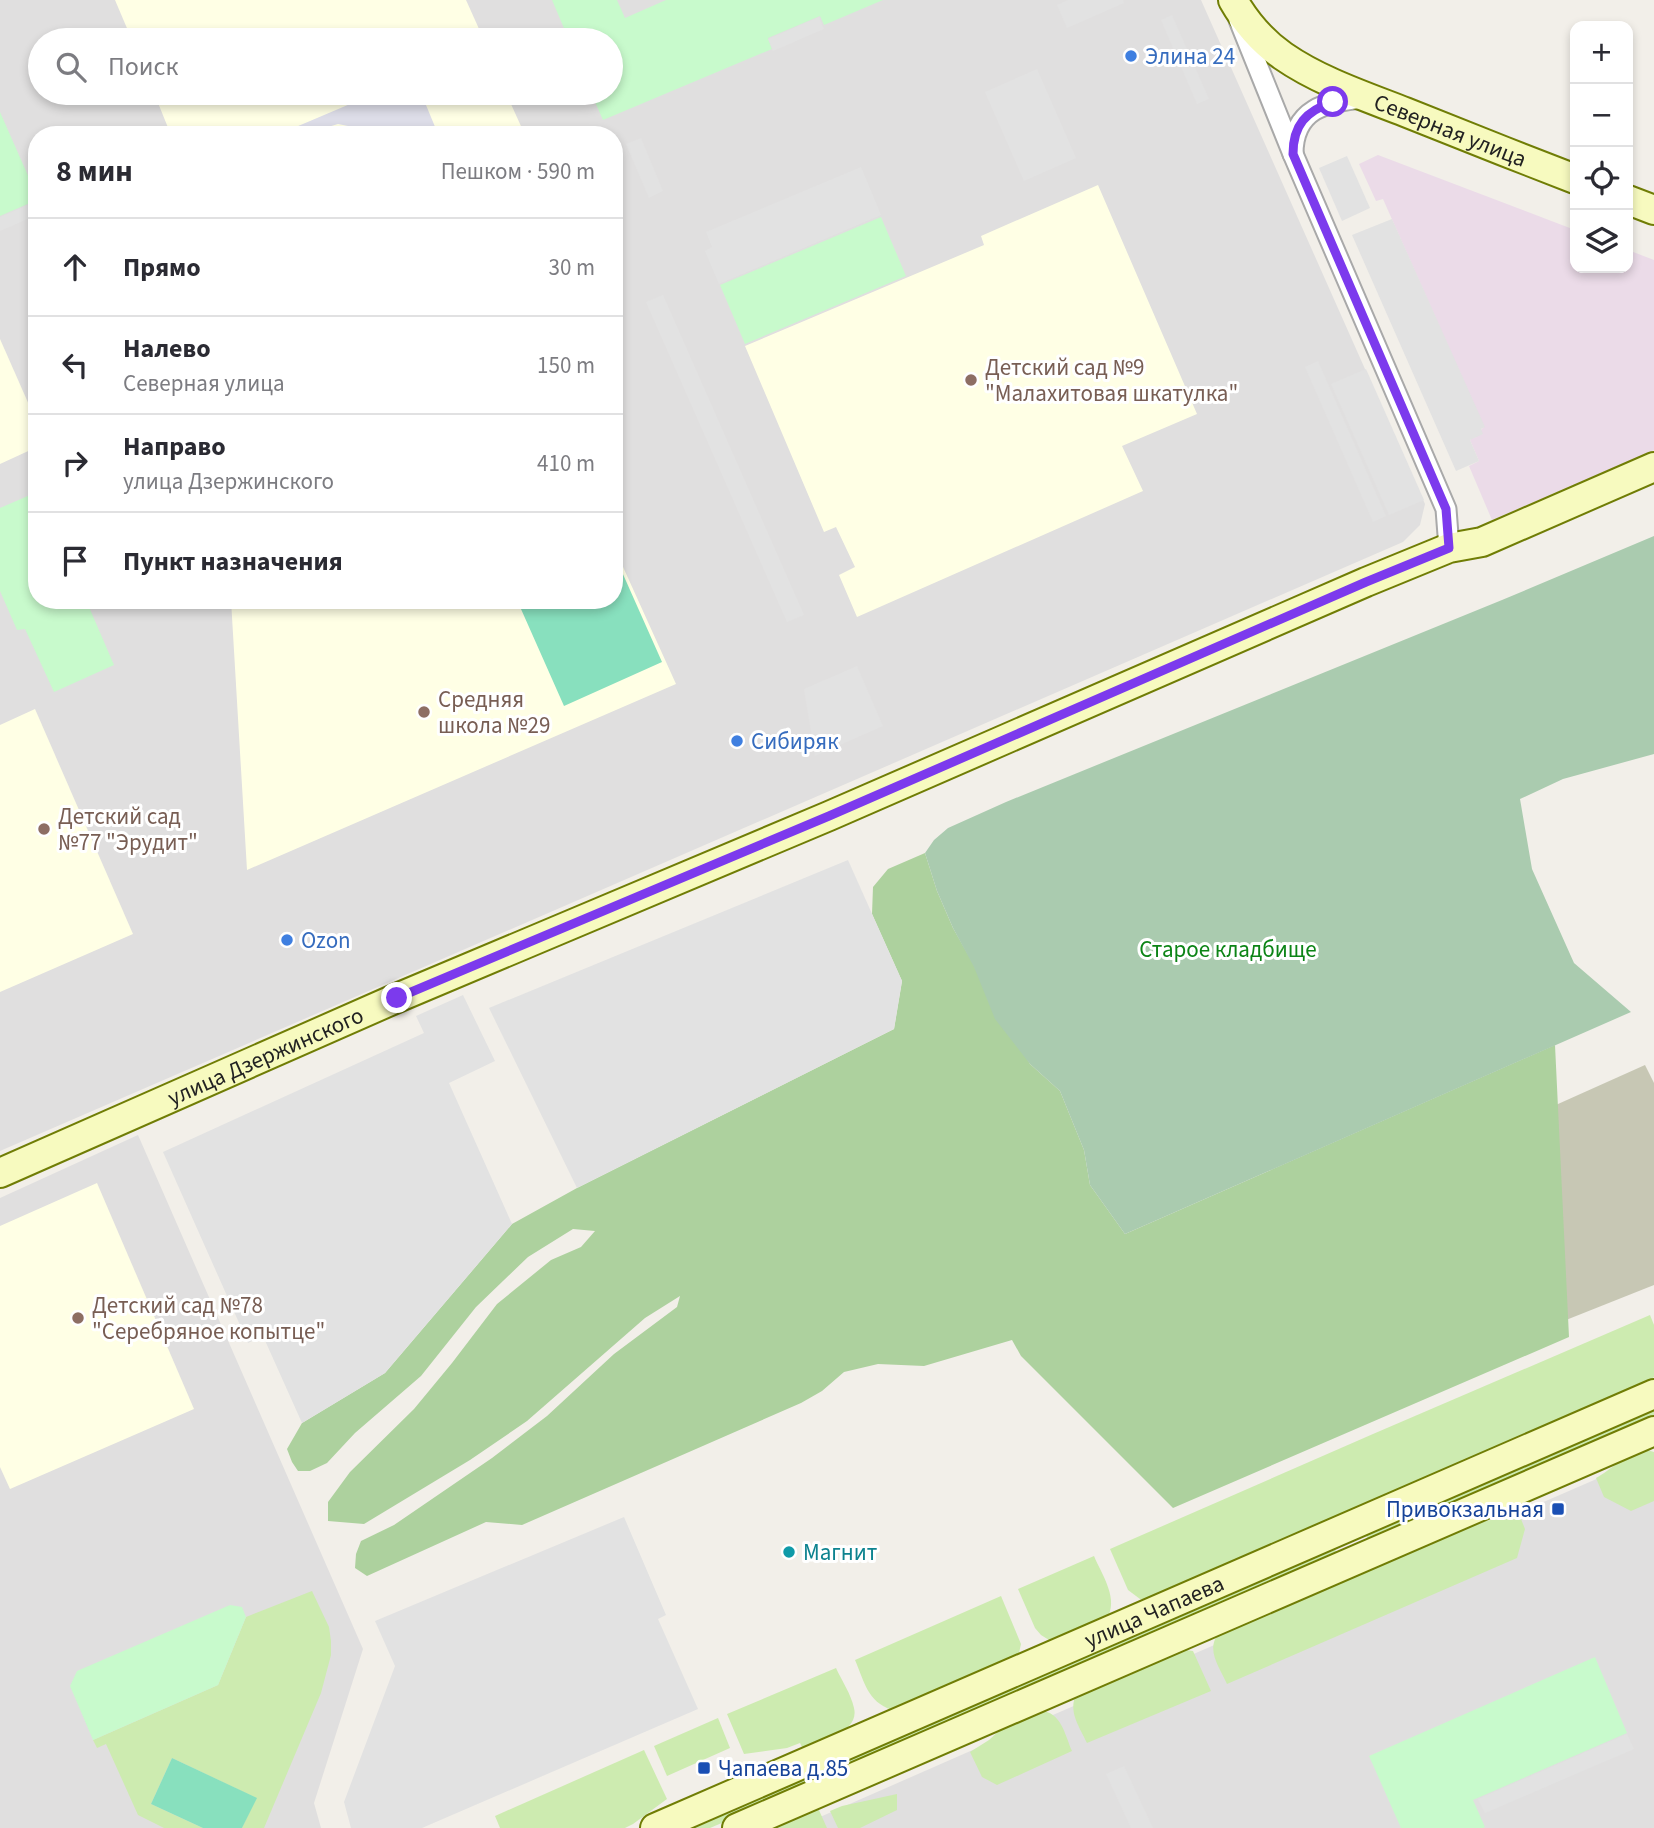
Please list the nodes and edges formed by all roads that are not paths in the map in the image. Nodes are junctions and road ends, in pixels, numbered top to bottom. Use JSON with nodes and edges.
{"nodes":[{"id":1,"x":1232,"y":0,"type":"edge"},
{"id":2,"x":1368,"y":98,"type":"junction"},
{"id":3,"x":1293,"y":154,"type":"junction"},
{"id":4,"x":1570,"y":177,"type":"edge"},
{"id":5,"x":1633,"y":202,"type":"edge"},
{"id":6,"x":1654,"y":210,"type":"edge"},
{"id":7,"x":1654,"y":467,"type":"edge"},
{"id":8,"x":1449,"y":548,"type":"junction"},
{"id":9,"x":0,"y":1173,"type":"edge"},
{"id":10,"x":1654,"y":1394,"type":"edge"},
{"id":11,"x":1654,"y":1431,"type":"edge"},
{"id":12,"x":1344,"y":1529,"type":"junction"},
{"id":13,"x":1357,"y":1559,"type":"junction"},
{"id":14,"x":655,"y":1828,"type":"edge"},
{"id":15,"x":737,"y":1828,"type":"edge"}],
"edges":[{"from":1,"to":2,"type":"main road","name":"Северная улица"},
{"from":1,"to":3,"type":"street","name":"Северная улица"},
{"from":2,"to":3,"type":"street"},
{"from":2,"to":4,"type":"main road","name":"Северная улица"},
{"from":3,"to":8,"type":"street","name":"Северная улица"},
{"from":5,"to":6,"type":"main road"},
{"from":7,"to":8,"type":"main road","name":"улица Дзержинского"},
{"from":8,"to":9,"type":"main road","name":"улица Дзержинского"},
{"from":10,"to":12,"type":"main road","name":"улица Чапаева"},
{"from":11,"to":13,"type":"main road","name":"улица Чапаева"},
{"from":12,"to":13,"type":"main road"},
{"from":12,"to":14,"type":"main road","name":"улица Чапаева"},
{"from":13,"to":15,"type":"main road","name":"улица Чапаева"}]}
